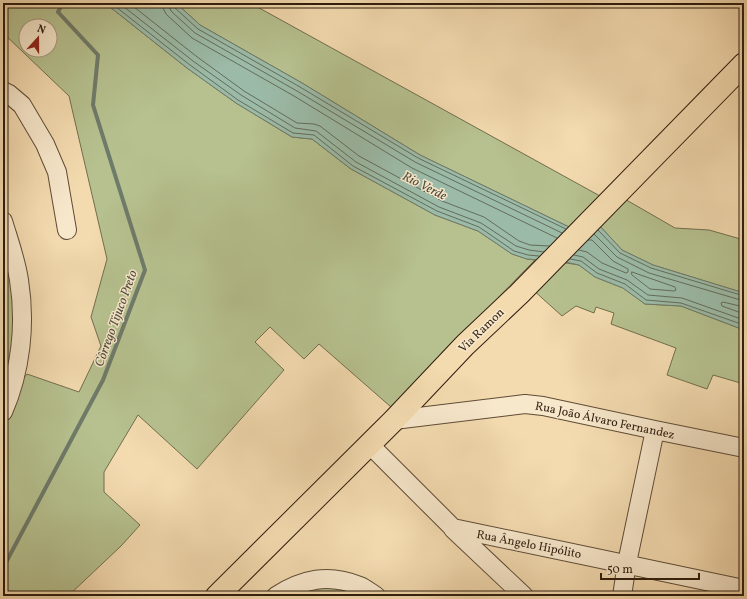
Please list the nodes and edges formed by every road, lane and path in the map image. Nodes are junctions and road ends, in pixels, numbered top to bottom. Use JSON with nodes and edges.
{"nodes":[{"id":1,"x":744,"y":64,"type":"edge"},
{"id":2,"x":3,"y":91,"type":"edge"},
{"id":3,"x":3,"y":221,"type":"edge"},
{"id":4,"x":67,"y":230,"type":"dead end"},
{"id":5,"x":3,"y":412,"type":"edge"},
{"id":6,"x":394,"y":420,"type":"junction"},
{"id":7,"x":654,"y":430,"type":"junction"},
{"id":8,"x":369,"y":444,"type":"junction"},
{"id":9,"x":744,"y":448,"type":"edge"},
{"id":10,"x":453,"y":528,"type":"junction"},
{"id":11,"x":627,"y":564,"type":"junction"},
{"id":12,"x":744,"y":588,"type":"edge"},
{"id":13,"x":217,"y":596,"type":"edge"},
{"id":14,"x":276,"y":596,"type":"edge"},
{"id":15,"x":376,"y":596,"type":"edge"},
{"id":16,"x":524,"y":596,"type":"edge"},
{"id":17,"x":622,"y":596,"type":"edge"}],
"edges":[{"from":1,"to":6,"type":"main road","name":"Via Ramon"},
{"from":2,"to":4,"type":"street"},
{"from":3,"to":5,"type":"street"},
{"from":6,"to":7,"type":"street","name":"Rua João Álvaro Fernandez"},
{"from":6,"to":8,"type":"main road","name":"Via Ramon"},
{"from":7,"to":9,"type":"street","name":"Rua João Álvaro Fernandez"},
{"from":7,"to":11,"type":"street"},
{"from":8,"to":10,"type":"street"},
{"from":8,"to":13,"type":"main road","name":"Via Ramon"},
{"from":10,"to":11,"type":"street","name":"Rua Ângelo Hipólito"},
{"from":10,"to":16,"type":"street"},
{"from":11,"to":12,"type":"street","name":"Rua Ângelo Hipólito"},
{"from":11,"to":17,"type":"street"},
{"from":14,"to":15,"type":"street"}]}
